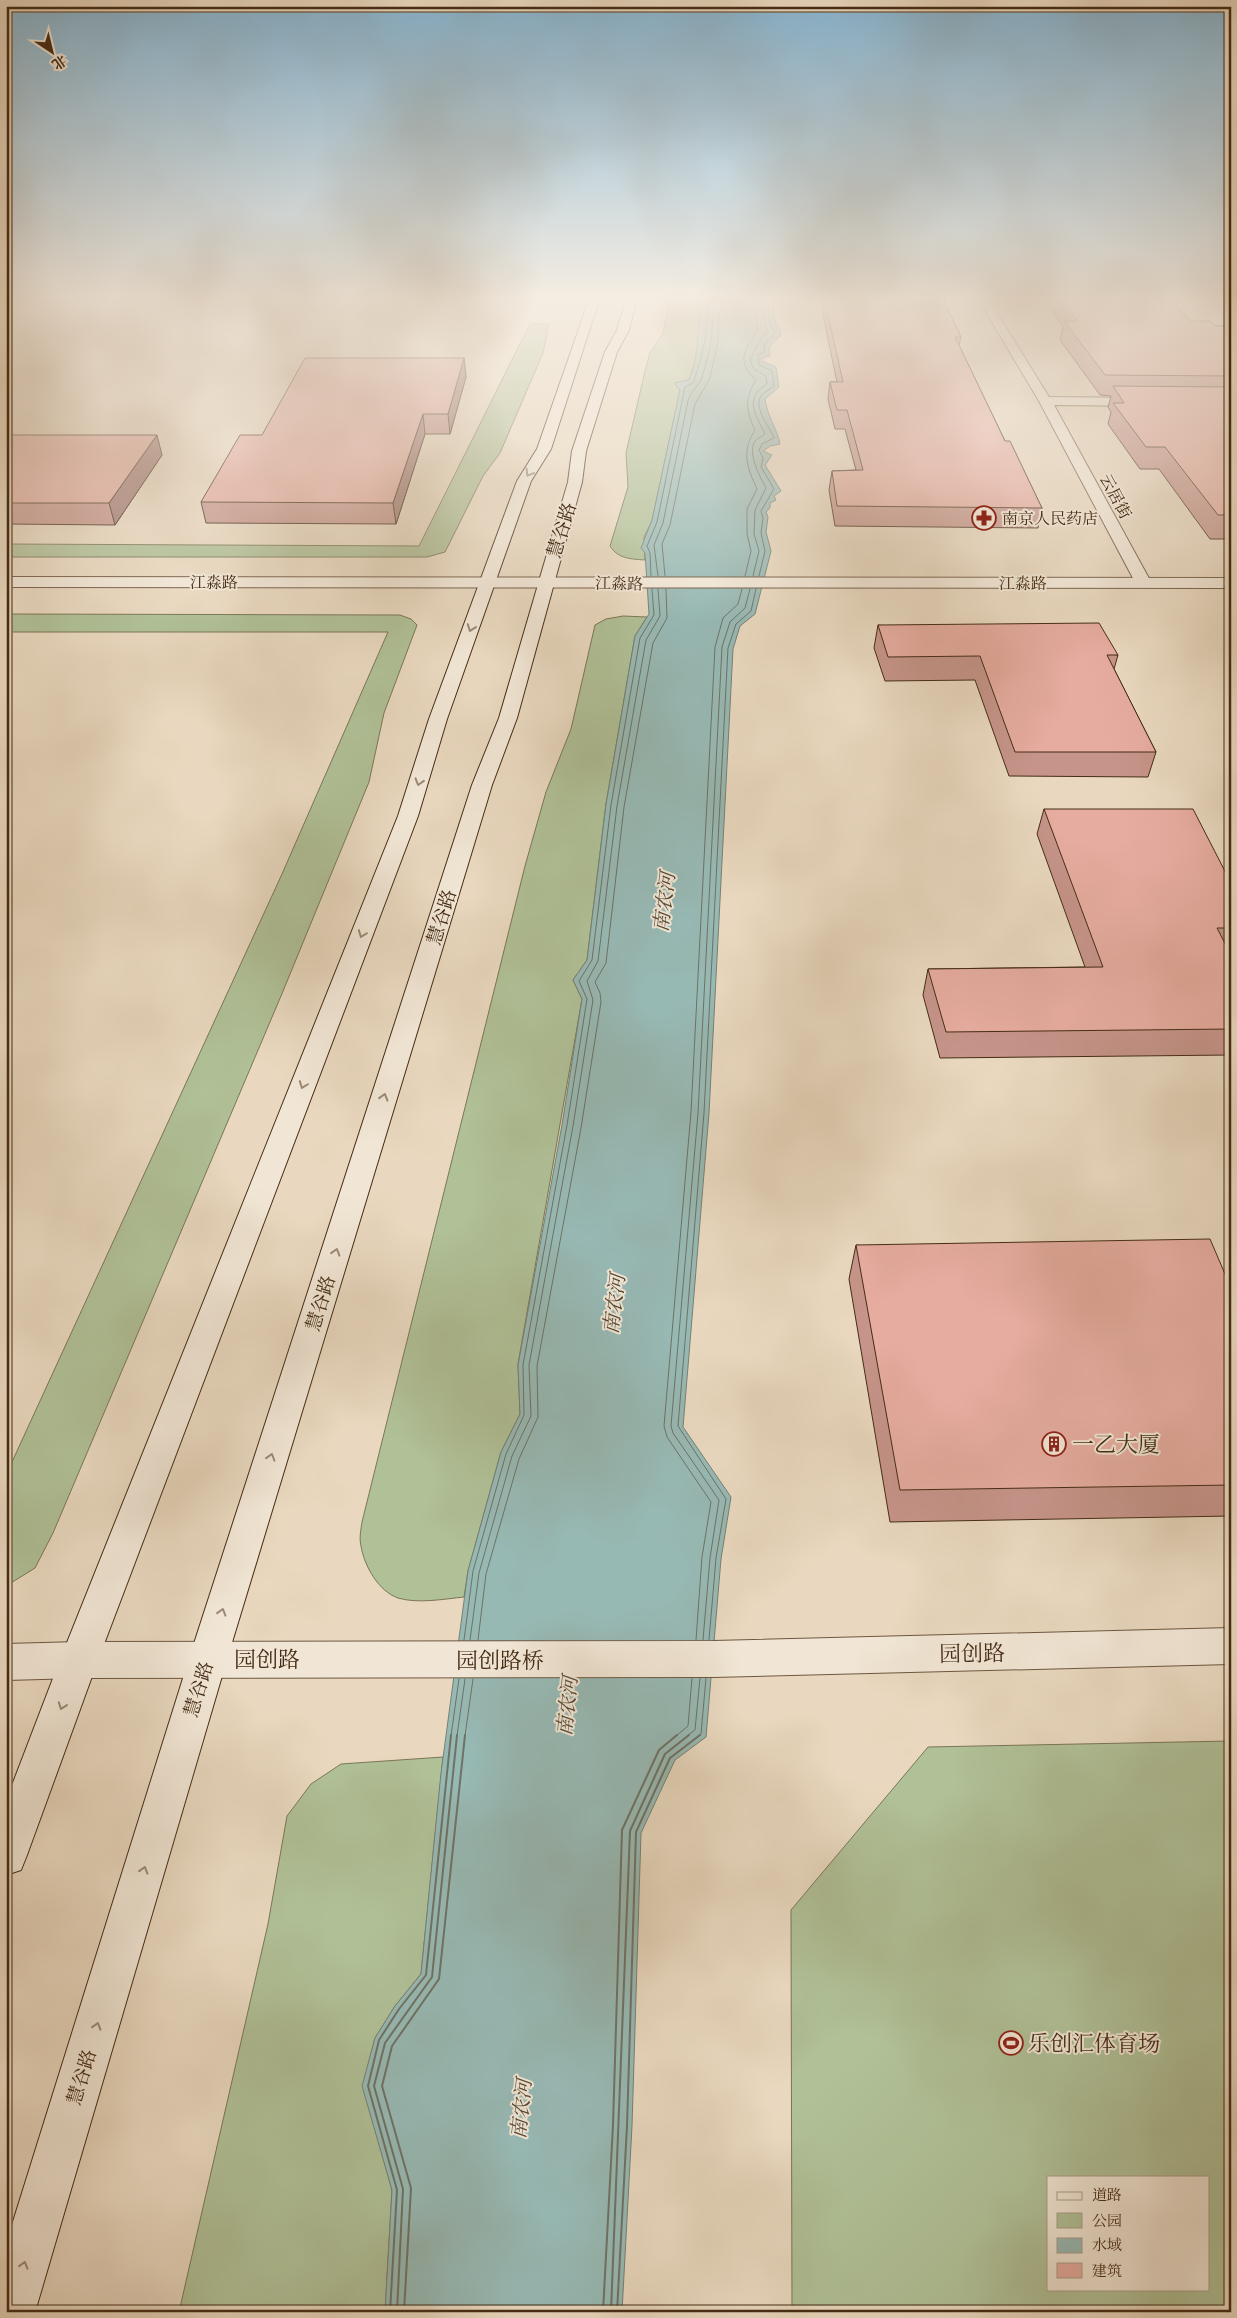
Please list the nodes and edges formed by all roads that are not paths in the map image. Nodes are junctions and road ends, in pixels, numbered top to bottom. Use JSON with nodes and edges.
{"nodes":[{"id":1,"x":559,"y":405,"type":"edge"},
{"id":2,"x":594,"y":405,"type":"edge"},
{"id":3,"x":1047,"y":405,"type":"edge"},
{"id":4,"x":6,"y":582,"type":"edge"},
{"id":5,"x":488,"y":582,"type":"junction"},
{"id":6,"x":545,"y":582,"type":"junction"},
{"id":7,"x":1143,"y":582,"type":"junction"},
{"id":8,"x":1231,"y":583,"type":"edge"},
{"id":9,"x":1231,"y":1646,"type":"edge"},
{"id":10,"x":208,"y":1659,"type":"junction"},
{"id":11,"x":713,"y":1659,"type":"joint"},
{"id":12,"x":79,"y":1660,"type":"junction"},
{"id":13,"x":408,"y":1660,"type":"joint"},
{"id":14,"x":6,"y":1662,"type":"edge"},
{"id":15,"x":6,"y":1855,"type":"edge"},
{"id":16,"x":10,"y":2312,"type":"edge"}],
"edges":[{"from":1,"to":5,"type":"main road","one_way":true},
{"from":2,"to":6,"type":"main road","name":"慧谷路"},
{"from":3,"to":7,"type":"main road","name":"云居街"},
{"from":4,"to":5,"type":"main road","name":"江淼路"},
{"from":5,"to":6,"type":"main road","name":"江淼路"},
{"from":5,"to":12,"type":"main road","one_way":true},
{"from":6,"to":7,"type":"main road","name":"江淼路"},
{"from":10,"to":6,"type":"main road","name":"慧谷路","one_way":true},
{"from":7,"to":8,"type":"main road","name":"江淼路"},
{"from":9,"to":11,"type":"main road","name":"园创路"},
{"from":10,"to":12,"type":"main road","name":"园创路"},
{"from":10,"to":13,"type":"main road","name":"园创路"},
{"from":16,"to":10,"type":"main road","name":"慧谷路","one_way":true},
{"from":11,"to":13,"type":"main road","name":"园创路桥"},
{"from":12,"to":14,"type":"main road","name":"园创路"},
{"from":12,"to":15,"type":"main road","one_way":true}]}
